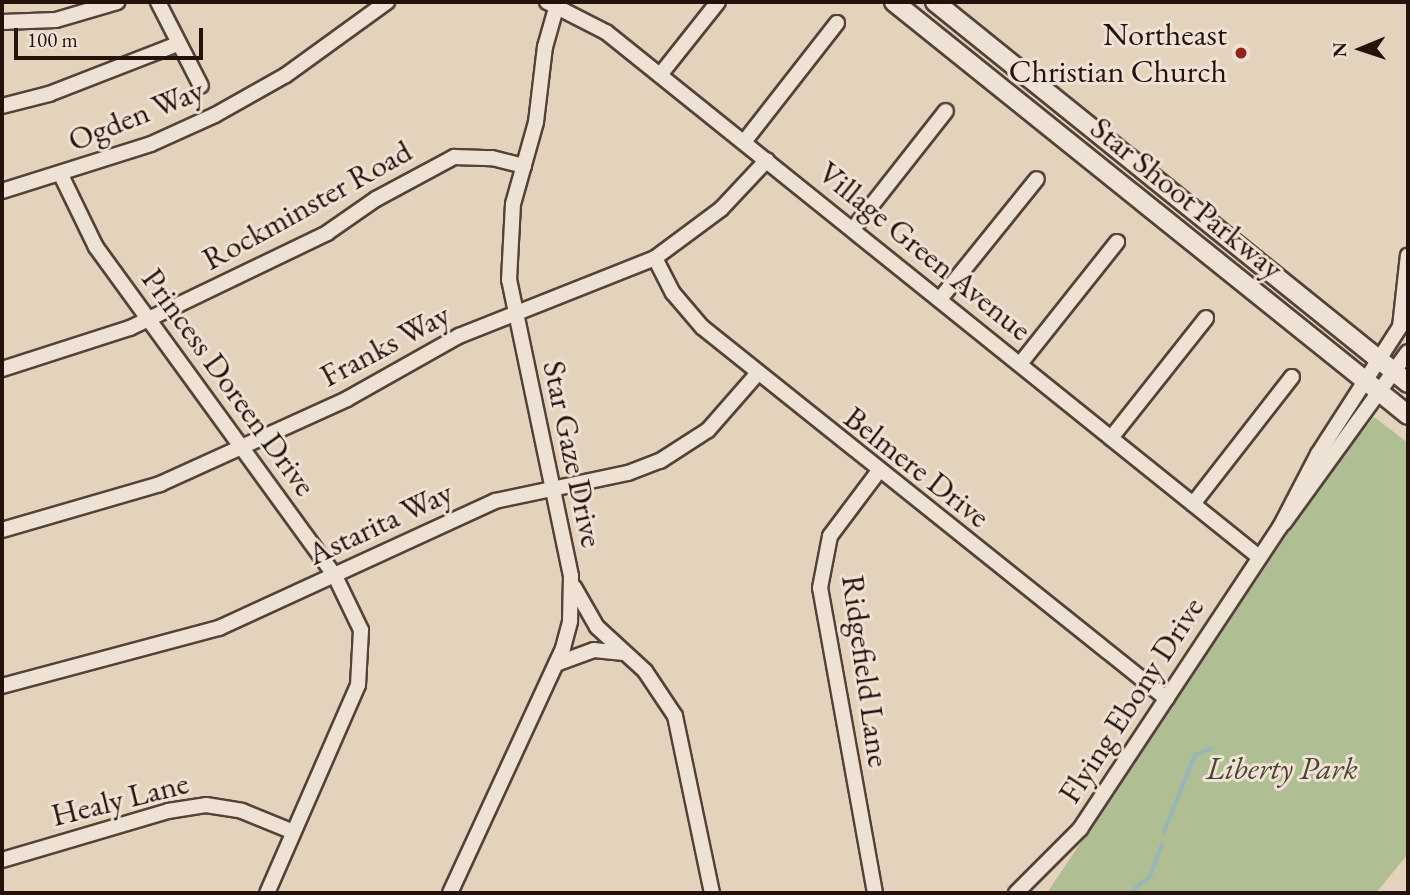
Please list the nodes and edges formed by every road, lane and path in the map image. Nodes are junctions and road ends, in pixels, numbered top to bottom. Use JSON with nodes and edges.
{"nodes":[{"id":1,"x":117,"y":2,"type":"edge"},
{"id":2,"x":158,"y":2,"type":"edge"},
{"id":3,"x":387,"y":2,"type":"edge"},
{"id":4,"x":718,"y":2,"type":"edge"},
{"id":5,"x":899,"y":2,"type":"edge"},
{"id":6,"x":935,"y":2,"type":"edge"},
{"id":7,"x":551,"y":5,"type":"edge"},
{"id":8,"x":369,"y":7,"type":"edge"},
{"id":9,"x":2,"y":22,"type":"edge"},
{"id":10,"x":837,"y":23,"type":"dead end"},
{"id":11,"x":178,"y":44,"type":"junction"},
{"id":12,"x":660,"y":75,"type":"junction"},
{"id":13,"x":201,"y":86,"type":"dead end"},
{"id":14,"x":2,"y":106,"type":"edge"},
{"id":15,"x":946,"y":111,"type":"dead end"},
{"id":16,"x":744,"y":142,"type":"junction"},
{"id":17,"x":766,"y":160,"type":"junction"},
{"id":18,"x":524,"y":166,"type":"junction"},
{"id":19,"x":61,"y":175,"type":"junction"},
{"id":20,"x":1037,"y":179,"type":"dead end"},
{"id":21,"x":2,"y":191,"type":"edge"},
{"id":22,"x":853,"y":229,"type":"junction"},
{"id":23,"x":1117,"y":242,"type":"dead end"},
{"id":24,"x":1408,"y":255,"type":"edge"},
{"id":25,"x":655,"y":258,"type":"junction"},
{"id":26,"x":1407,"y":286,"type":"edge"},
{"id":27,"x":940,"y":299,"type":"junction"},
{"id":28,"x":516,"y":315,"type":"junction"},
{"id":29,"x":1206,"y":318,"type":"dead end"},
{"id":30,"x":149,"y":319,"type":"junction"},
{"id":31,"x":1408,"y":352,"type":"edge"},
{"id":32,"x":1020,"y":364,"type":"junction"},
{"id":33,"x":1387,"y":366,"type":"junction"},
{"id":34,"x":2,"y":369,"type":"edge"},
{"id":35,"x":757,"y":374,"type":"junction"},
{"id":36,"x":1292,"y":377,"type":"dead end"},
{"id":37,"x":1408,"y":383,"type":"edge"},
{"id":38,"x":1372,"y":386,"type":"junction"},
{"id":39,"x":1408,"y":415,"type":"edge"},
{"id":40,"x":1111,"y":438,"type":"junction"},
{"id":41,"x":242,"y":447,"type":"junction"},
{"id":42,"x":878,"y":472,"type":"junction"},
{"id":43,"x":552,"y":488,"type":"junction"},
{"id":44,"x":1193,"y":504,"type":"junction"},
{"id":45,"x":2,"y":530,"type":"edge"},
{"id":46,"x":1259,"y":556,"type":"junction"},
{"id":47,"x":335,"y":576,"type":"junction"},
{"id":48,"x":572,"y":582,"type":"junction"},
{"id":49,"x":625,"y":654,"type":"junction"},
{"id":50,"x":556,"y":664,"type":"junction"},
{"id":51,"x":2,"y":686,"type":"edge"},
{"id":52,"x":1167,"y":699,"type":"junction"},
{"id":53,"x":291,"y":831,"type":"junction"},
{"id":54,"x":2,"y":860,"type":"edge"},
{"id":55,"x":267,"y":893,"type":"edge"},
{"id":56,"x":450,"y":893,"type":"edge"},
{"id":57,"x":712,"y":893,"type":"edge"},
{"id":58,"x":875,"y":893,"type":"edge"},
{"id":59,"x":1016,"y":893,"type":"edge"}],
"edges":[{"from":1,"to":9,"type":"street"},
{"from":2,"to":11,"type":"street"},
{"from":3,"to":8,"type":"street","name":"Ogden Way"},
{"from":4,"to":12,"type":"street"},
{"from":5,"to":38,"type":"street","name":"Star Shoot Parkway"},
{"from":6,"to":33,"type":"street","name":"Star Shoot Parkway"},
{"from":7,"to":12,"type":"street","name":"Village Green Avenue"},
{"from":7,"to":18,"type":"street","name":"Star Gaze Drive"},
{"from":8,"to":19,"type":"street","name":"Ogden Way"},
{"from":10,"to":16,"type":"street"},
{"from":11,"to":13,"type":"street"},
{"from":11,"to":14,"type":"street"},
{"from":12,"to":16,"type":"street","name":"Village Green Avenue"},
{"from":15,"to":22,"type":"street"},
{"from":16,"to":17,"type":"street","name":"Village Green Avenue"},
{"from":17,"to":22,"type":"street","name":"Village Green Avenue"},
{"from":17,"to":25,"type":"street","name":"Franks Way"},
{"from":18,"to":28,"type":"street","name":"Star Gaze Drive"},
{"from":18,"to":30,"type":"street","name":"Rockminster Road"},
{"from":19,"to":21,"type":"street","name":"Ogden Way"},
{"from":19,"to":30,"type":"street","name":"Princess Doreen Drive"},
{"from":20,"to":27,"type":"street"},
{"from":22,"to":27,"type":"street","name":"Village Green Avenue"},
{"from":23,"to":32,"type":"street"},
{"from":24,"to":26,"type":"street","name":"Flying Ebony Drive"},
{"from":25,"to":28,"type":"street","name":"Franks Way"},
{"from":25,"to":35,"type":"street","name":"Belmere Drive"},
{"from":26,"to":33,"type":"street","name":"Flying Ebony Drive"},
{"from":27,"to":32,"type":"street","name":"Village Green Avenue"},
{"from":28,"to":41,"type":"street","name":"Franks Way"},
{"from":28,"to":43,"type":"street","name":"Star Gaze Drive"},
{"from":29,"to":40,"type":"street"},
{"from":30,"to":34,"type":"street","name":"Rockminster Road"},
{"from":30,"to":41,"type":"street","name":"Princess Doreen Drive"},
{"from":31,"to":33,"type":"street","name":"Flying Ebony Drive"},
{"from":32,"to":40,"type":"street","name":"Village Green Avenue"},
{"from":33,"to":37,"type":"street","name":"Star Shoot Parkway"},
{"from":33,"to":38,"type":"street","name":"Flying Ebony Drive"},
{"from":35,"to":42,"type":"street","name":"Belmere Drive"},
{"from":35,"to":43,"type":"street","name":"Astarita Way"},
{"from":36,"to":44,"type":"street"},
{"from":38,"to":39,"type":"street","name":"Star Shoot Parkway"},
{"from":38,"to":46,"type":"street","name":"Flying Ebony Drive"},
{"from":40,"to":44,"type":"street","name":"Village Green Avenue"},
{"from":41,"to":45,"type":"street","name":"Franks Way"},
{"from":41,"to":47,"type":"street","name":"Princess Doreen Drive"},
{"from":42,"to":52,"type":"street","name":"Belmere Drive"},
{"from":42,"to":58,"type":"street","name":"Ridgefield Lane"},
{"from":43,"to":47,"type":"street","name":"Astarita Way"},
{"from":43,"to":48,"type":"street","name":"Star Gaze Drive"},
{"from":44,"to":46,"type":"street","name":"Village Green Avenue"},
{"from":46,"to":52,"type":"street","name":"Flying Ebony Drive"},
{"from":47,"to":51,"type":"street","name":"Astarita Way"},
{"from":47,"to":53,"type":"street","name":"Princess Doreen Drive"},
{"from":48,"to":49,"type":"street"},
{"from":48,"to":50,"type":"street","name":"Star Gaze Drive"},
{"from":49,"to":50,"type":"street"},
{"from":49,"to":57,"type":"street"},
{"from":50,"to":56,"type":"street","name":"Star Gaze Drive"},
{"from":52,"to":59,"type":"street","name":"Flying Ebony Drive"},
{"from":53,"to":54,"type":"street","name":"Healy Lane"},
{"from":53,"to":55,"type":"street","name":"Princess Doreen Drive"}]}
